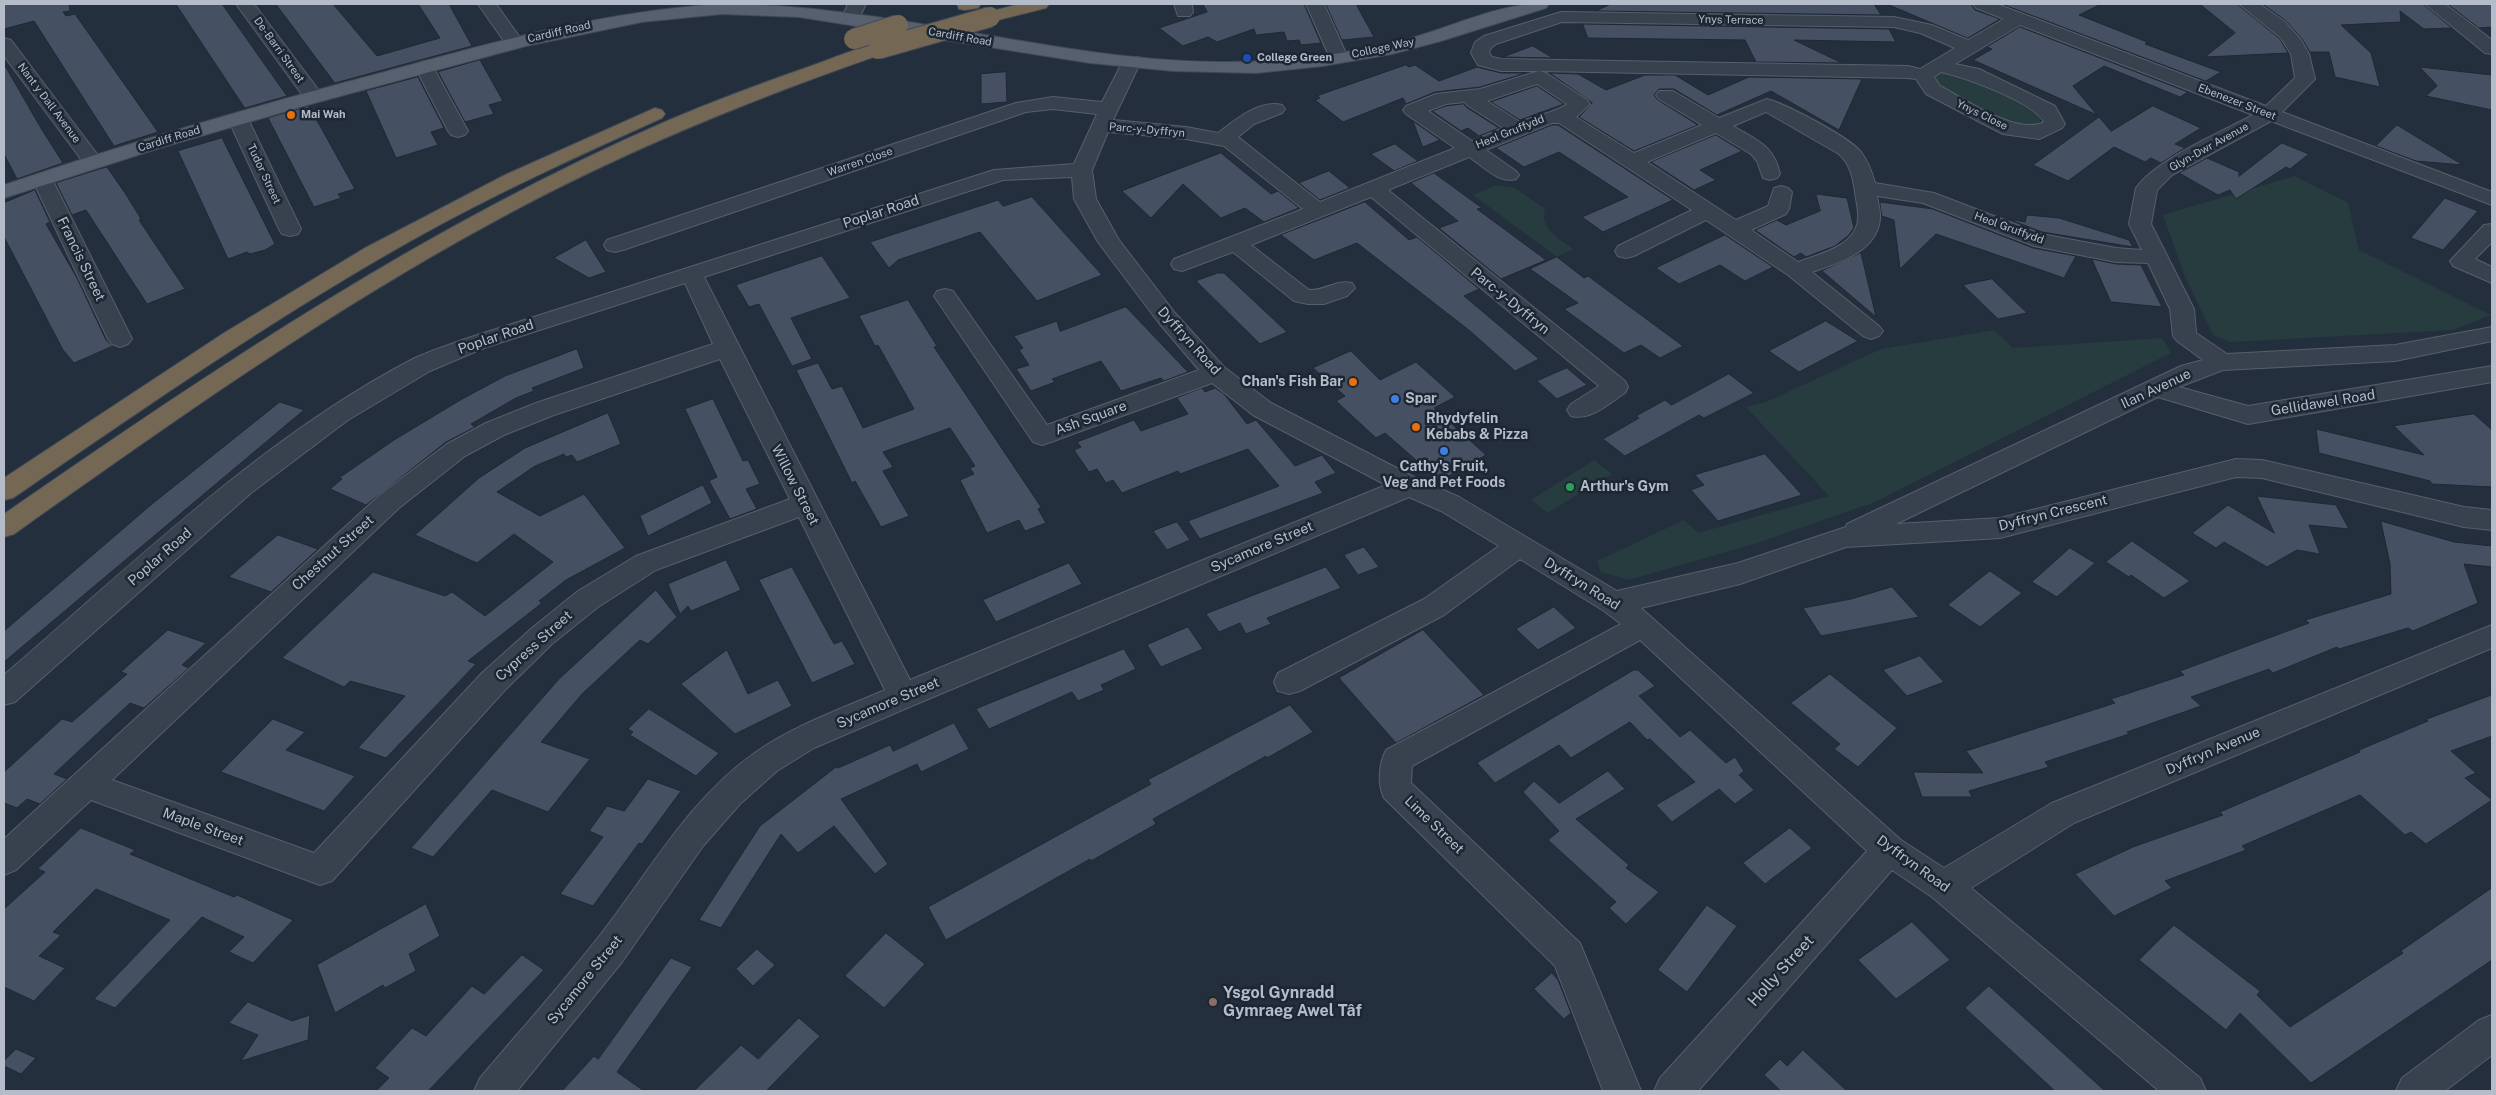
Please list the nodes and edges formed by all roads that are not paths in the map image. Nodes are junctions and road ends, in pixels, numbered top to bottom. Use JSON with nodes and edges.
{"nodes":[{"id":1,"x":245,"y":4,"type":"edge"},
{"id":2,"x":487,"y":4,"type":"edge"},
{"id":3,"x":968,"y":4,"type":"edge"},
{"id":4,"x":1040,"y":4,"type":"edge"},
{"id":5,"x":1315,"y":4,"type":"edge"},
{"id":6,"x":1540,"y":4,"type":"edge"},
{"id":7,"x":1982,"y":4,"type":"edge"},
{"id":8,"x":2248,"y":4,"type":"edge"},
{"id":9,"x":2434,"y":4,"type":"edge"},
{"id":10,"x":2018,"y":18,"type":"junction"},
{"id":11,"x":854,"y":20,"type":"edge"},
{"id":12,"x":515,"y":42,"type":"junction"},
{"id":13,"x":4,"y":44,"type":"edge"},
{"id":14,"x":1970,"y":48,"type":"junction"},
{"id":15,"x":2492,"y":49,"type":"edge"},
{"id":16,"x":1339,"y":58,"type":"junction"},
{"id":17,"x":1132,"y":61,"type":"junction"},
{"id":18,"x":424,"y":67,"type":"junction"},
{"id":19,"x":1932,"y":70,"type":"junction"},
{"id":20,"x":1482,"y":95,"type":"junction"},
{"id":21,"x":313,"y":96,"type":"junction"},
{"id":22,"x":1666,"y":96,"type":"dead end"},
{"id":23,"x":1275,"y":109,"type":"dead end"},
{"id":24,"x":2269,"y":114,"type":"junction"},
{"id":25,"x":1105,"y":117,"type":"junction"},
{"id":26,"x":1563,"y":117,"type":"junction"},
{"id":27,"x":238,"y":119,"type":"junction"},
{"id":28,"x":1716,"y":126,"type":"junction"},
{"id":29,"x":1518,"y":129,"type":"junction"},
{"id":30,"x":458,"y":131,"type":"dead end"},
{"id":31,"x":1223,"y":139,"type":"junction"},
{"id":32,"x":1472,"y":148,"type":"junction"},
{"id":33,"x":1632,"y":160,"type":"junction"},
{"id":34,"x":93,"y":162,"type":"junction"},
{"id":35,"x":1082,"y":170,"type":"junction"},
{"id":36,"x":1509,"y":175,"type":"dead end"},
{"id":37,"x":42,"y":179,"type":"junction"},
{"id":38,"x":1373,"y":188,"type":"junction"},
{"id":39,"x":1865,"y":188,"type":"junction"},
{"id":40,"x":4,"y":192,"type":"edge"},
{"id":41,"x":2492,"y":199,"type":"edge"},
{"id":42,"x":1318,"y":211,"type":"junction"},
{"id":43,"x":1708,"y":211,"type":"junction"},
{"id":44,"x":290,"y":229,"type":"dead end"},
{"id":45,"x":1735,"y":229,"type":"junction"},
{"id":46,"x":2491,"y":235,"type":"edge"},
{"id":47,"x":1235,"y":243,"type":"junction"},
{"id":48,"x":615,"y":245,"type":"dead end"},
{"id":49,"x":1626,"y":251,"type":"dead end"},
{"id":50,"x":2155,"y":257,"type":"junction"},
{"id":51,"x":1182,"y":264,"type":"dead end"},
{"id":52,"x":1796,"y":270,"type":"junction"},
{"id":53,"x":691,"y":272,"type":"junction"},
{"id":54,"x":2492,"y":276,"type":"edge"},
{"id":55,"x":1344,"y":288,"type":"dead end"},
{"id":56,"x":945,"y":296,"type":"dead end"},
{"id":57,"x":1870,"y":331,"type":"dead end"},
{"id":58,"x":2492,"y":334,"type":"edge"},
{"id":59,"x":120,"y":339,"type":"dead end"},
{"id":60,"x":727,"y":348,"type":"junction"},
{"id":61,"x":2222,"y":362,"type":"junction"},
{"id":62,"x":1215,"y":372,"type":"junction"},
{"id":63,"x":2492,"y":374,"type":"edge"},
{"id":64,"x":2156,"y":389,"type":"junction"},
{"id":65,"x":1580,"y":410,"type":"dead end"},
{"id":66,"x":1409,"y":486,"type":"junction"},
{"id":67,"x":4,"y":491,"type":"edge"},
{"id":68,"x":805,"y":504,"type":"junction"},
{"id":69,"x":2492,"y":520,"type":"edge"},
{"id":70,"x":4,"y":527,"type":"edge"},
{"id":71,"x":1844,"y":537,"type":"junction"},
{"id":72,"x":1519,"y":546,"type":"junction"},
{"id":73,"x":1614,"y":603,"type":"junction"},
{"id":74,"x":1643,"y":625,"type":"junction"},
{"id":75,"x":2492,"y":636,"type":"edge"},
{"id":76,"x":1289,"y":682,"type":"dead end"},
{"id":77,"x":4,"y":693,"type":"edge"},
{"id":78,"x":903,"y":696,"type":"junction"},
{"id":79,"x":86,"y":784,"type":"junction"},
{"id":80,"x":1889,"y":850,"type":"junction"},
{"id":81,"x":4,"y":860,"type":"edge"},
{"id":82,"x":320,"y":870,"type":"joint"},
{"id":83,"x":1944,"y":886,"type":"junction"},
{"id":84,"x":2492,"y":1033,"type":"edge"},
{"id":85,"x":493,"y":1091,"type":"edge"},
{"id":86,"x":1622,"y":1091,"type":"edge"},
{"id":87,"x":1676,"y":1091,"type":"edge"},
{"id":88,"x":2187,"y":1091,"type":"edge"},
{"id":89,"x":2415,"y":1091,"type":"edge"}],
"edges":[{"from":1,"to":21,"type":"street","name":"De-Barri Street"},
{"from":2,"to":12,"type":"street"},
{"from":3,"to":11,"type":"highway","bridge":true},
{"from":4,"to":70,"type":"highway","bridge":true},
{"from":5,"to":16,"type":"street"},
{"from":6,"to":16,"type":"main road","name":"College Way"},
{"from":7,"to":10,"type":"street","name":"Ebenezer Street"},
{"from":8,"to":24,"type":"street","name":"Glyn-Dwr Avenue"},
{"from":9,"to":15,"type":"street"},
{"from":10,"to":14,"type":"street"},
{"from":10,"to":24,"type":"street","name":"Ebenezer Street"},
{"from":11,"to":12,"type":"main road","name":"Cardiff Road"},
{"from":11,"to":17,"type":"main road","name":"Cardiff Road"},
{"from":11,"to":67,"type":"highway"},
{"from":12,"to":18,"type":"main road","name":"Cardiff Road"},
{"from":13,"to":34,"type":"street","name":"Nant y Dall Avenue"},
{"from":14,"to":19,"type":"street"},
{"from":14,"to":19,"type":"street","name":"Ynys Terrace"},
{"from":16,"to":17,"type":"main road","name":"College Way"},
{"from":17,"to":25,"type":"street","name":"Dyffryn Road"},
{"from":18,"to":21,"type":"main road","name":"Cardiff Road"},
{"from":18,"to":30,"type":"street"},
{"from":19,"to":19,"type":"street","name":"Ynys Close"},
{"from":20,"to":26,"type":"street"},
{"from":20,"to":29,"type":"street"},
{"from":20,"to":32,"type":"street"},
{"from":21,"to":27,"type":"main road","name":"Cardiff Road"},
{"from":22,"to":28,"type":"street"},
{"from":23,"to":31,"type":"street"},
{"from":24,"to":41,"type":"street","name":"Ebenezer Street"},
{"from":24,"to":50,"type":"street","name":"Glyn-Dwr Avenue"},
{"from":25,"to":31,"type":"street","name":"Parc-y-Dyffryn"},
{"from":25,"to":35,"type":"street","name":"Dyffryn Road"},
{"from":25,"to":48,"type":"street","name":"Warren Close"},
{"from":26,"to":29,"type":"street","name":"Heol Gruffydd"},
{"from":26,"to":33,"type":"street","name":"Heol Gruffydd"},
{"from":27,"to":34,"type":"main road","name":"Cardiff Road"},
{"from":27,"to":44,"type":"street","name":"Tudor Street"},
{"from":28,"to":33,"type":"street"},
{"from":28,"to":39,"type":"street"},
{"from":28,"to":45,"type":"street"},
{"from":29,"to":32,"type":"street","name":"Heol Gruffydd"},
{"from":31,"to":42,"type":"street","name":"Parc-y-Dyffryn"},
{"from":32,"to":36,"type":"street"},
{"from":32,"to":38,"type":"street","name":"Heol Gruffydd"},
{"from":33,"to":43,"type":"street","name":"Heol Gruffydd"},
{"from":34,"to":37,"type":"main road","name":"Cardiff Road"},
{"from":35,"to":53,"type":"street","name":"Poplar Road"},
{"from":35,"to":62,"type":"street","name":"Dyffryn Road"},
{"from":37,"to":40,"type":"main road","name":"Cardiff Road"},
{"from":37,"to":59,"type":"street","name":"Francis Street"},
{"from":38,"to":42,"type":"street"},
{"from":38,"to":65,"type":"street","name":"Parc-y-Dyffryn"},
{"from":39,"to":50,"type":"street","name":"Heol Gruffydd"},
{"from":39,"to":52,"type":"street"},
{"from":42,"to":47,"type":"street"},
{"from":43,"to":45,"type":"street","name":"Heol Gruffydd"},
{"from":43,"to":49,"type":"street"},
{"from":45,"to":52,"type":"street","name":"Heol Gruffydd"},
{"from":46,"to":54,"type":"street"},
{"from":47,"to":51,"type":"street"},
{"from":47,"to":55,"type":"street"},
{"from":50,"to":61,"type":"street","name":"Glyn-Dwr Avenue"},
{"from":52,"to":57,"type":"street","name":"Heol Gruffydd"},
{"from":53,"to":60,"type":"street","name":"Willow Street"},
{"from":53,"to":77,"type":"street","name":"Poplar Road"},
{"from":56,"to":62,"type":"street","name":"Ash Square"},
{"from":58,"to":61,"type":"street","name":"Ilan Avenue"},
{"from":60,"to":68,"type":"street","name":"Willow Street"},
{"from":60,"to":79,"type":"street","name":"Chestnut Street"},
{"from":61,"to":64,"type":"street","name":"Ilan Avenue"},
{"from":62,"to":66,"type":"street","name":"Dyffryn Road"},
{"from":63,"to":64,"type":"street","name":"Gellidawel Road"},
{"from":64,"to":71,"type":"street","name":"Ilan Avenue"},
{"from":66,"to":72,"type":"street","name":"Dyffryn Road"},
{"from":66,"to":78,"type":"street","name":"Sycamore Street"},
{"from":68,"to":78,"type":"street","name":"Willow Street"},
{"from":68,"to":82,"type":"street","name":"Cypress Street"},
{"from":69,"to":71,"type":"street","name":"Dyffryn Crescent"},
{"from":71,"to":73,"type":"street","name":"Dyffryn Crescent"},
{"from":72,"to":73,"type":"street","name":"Dyffryn Road"},
{"from":72,"to":76,"type":"street"},
{"from":73,"to":74,"type":"street","name":"Dyffryn Road"},
{"from":74,"to":80,"type":"street","name":"Dyffryn Road"},
{"from":74,"to":86,"type":"street","name":"Lime Street"},
{"from":75,"to":83,"type":"street","name":"Dyffryn Avenue"},
{"from":78,"to":85,"type":"street","name":"Sycamore Street"},
{"from":79,"to":81,"type":"street","name":"Chestnut Street"},
{"from":79,"to":82,"type":"street","name":"Maple Street"},
{"from":80,"to":83,"type":"street","name":"Dyffryn Road"},
{"from":80,"to":87,"type":"street","name":"Holly Street"},
{"from":83,"to":88,"type":"street","name":"Dyffryn Road"},
{"from":84,"to":89,"type":"street"}]}
